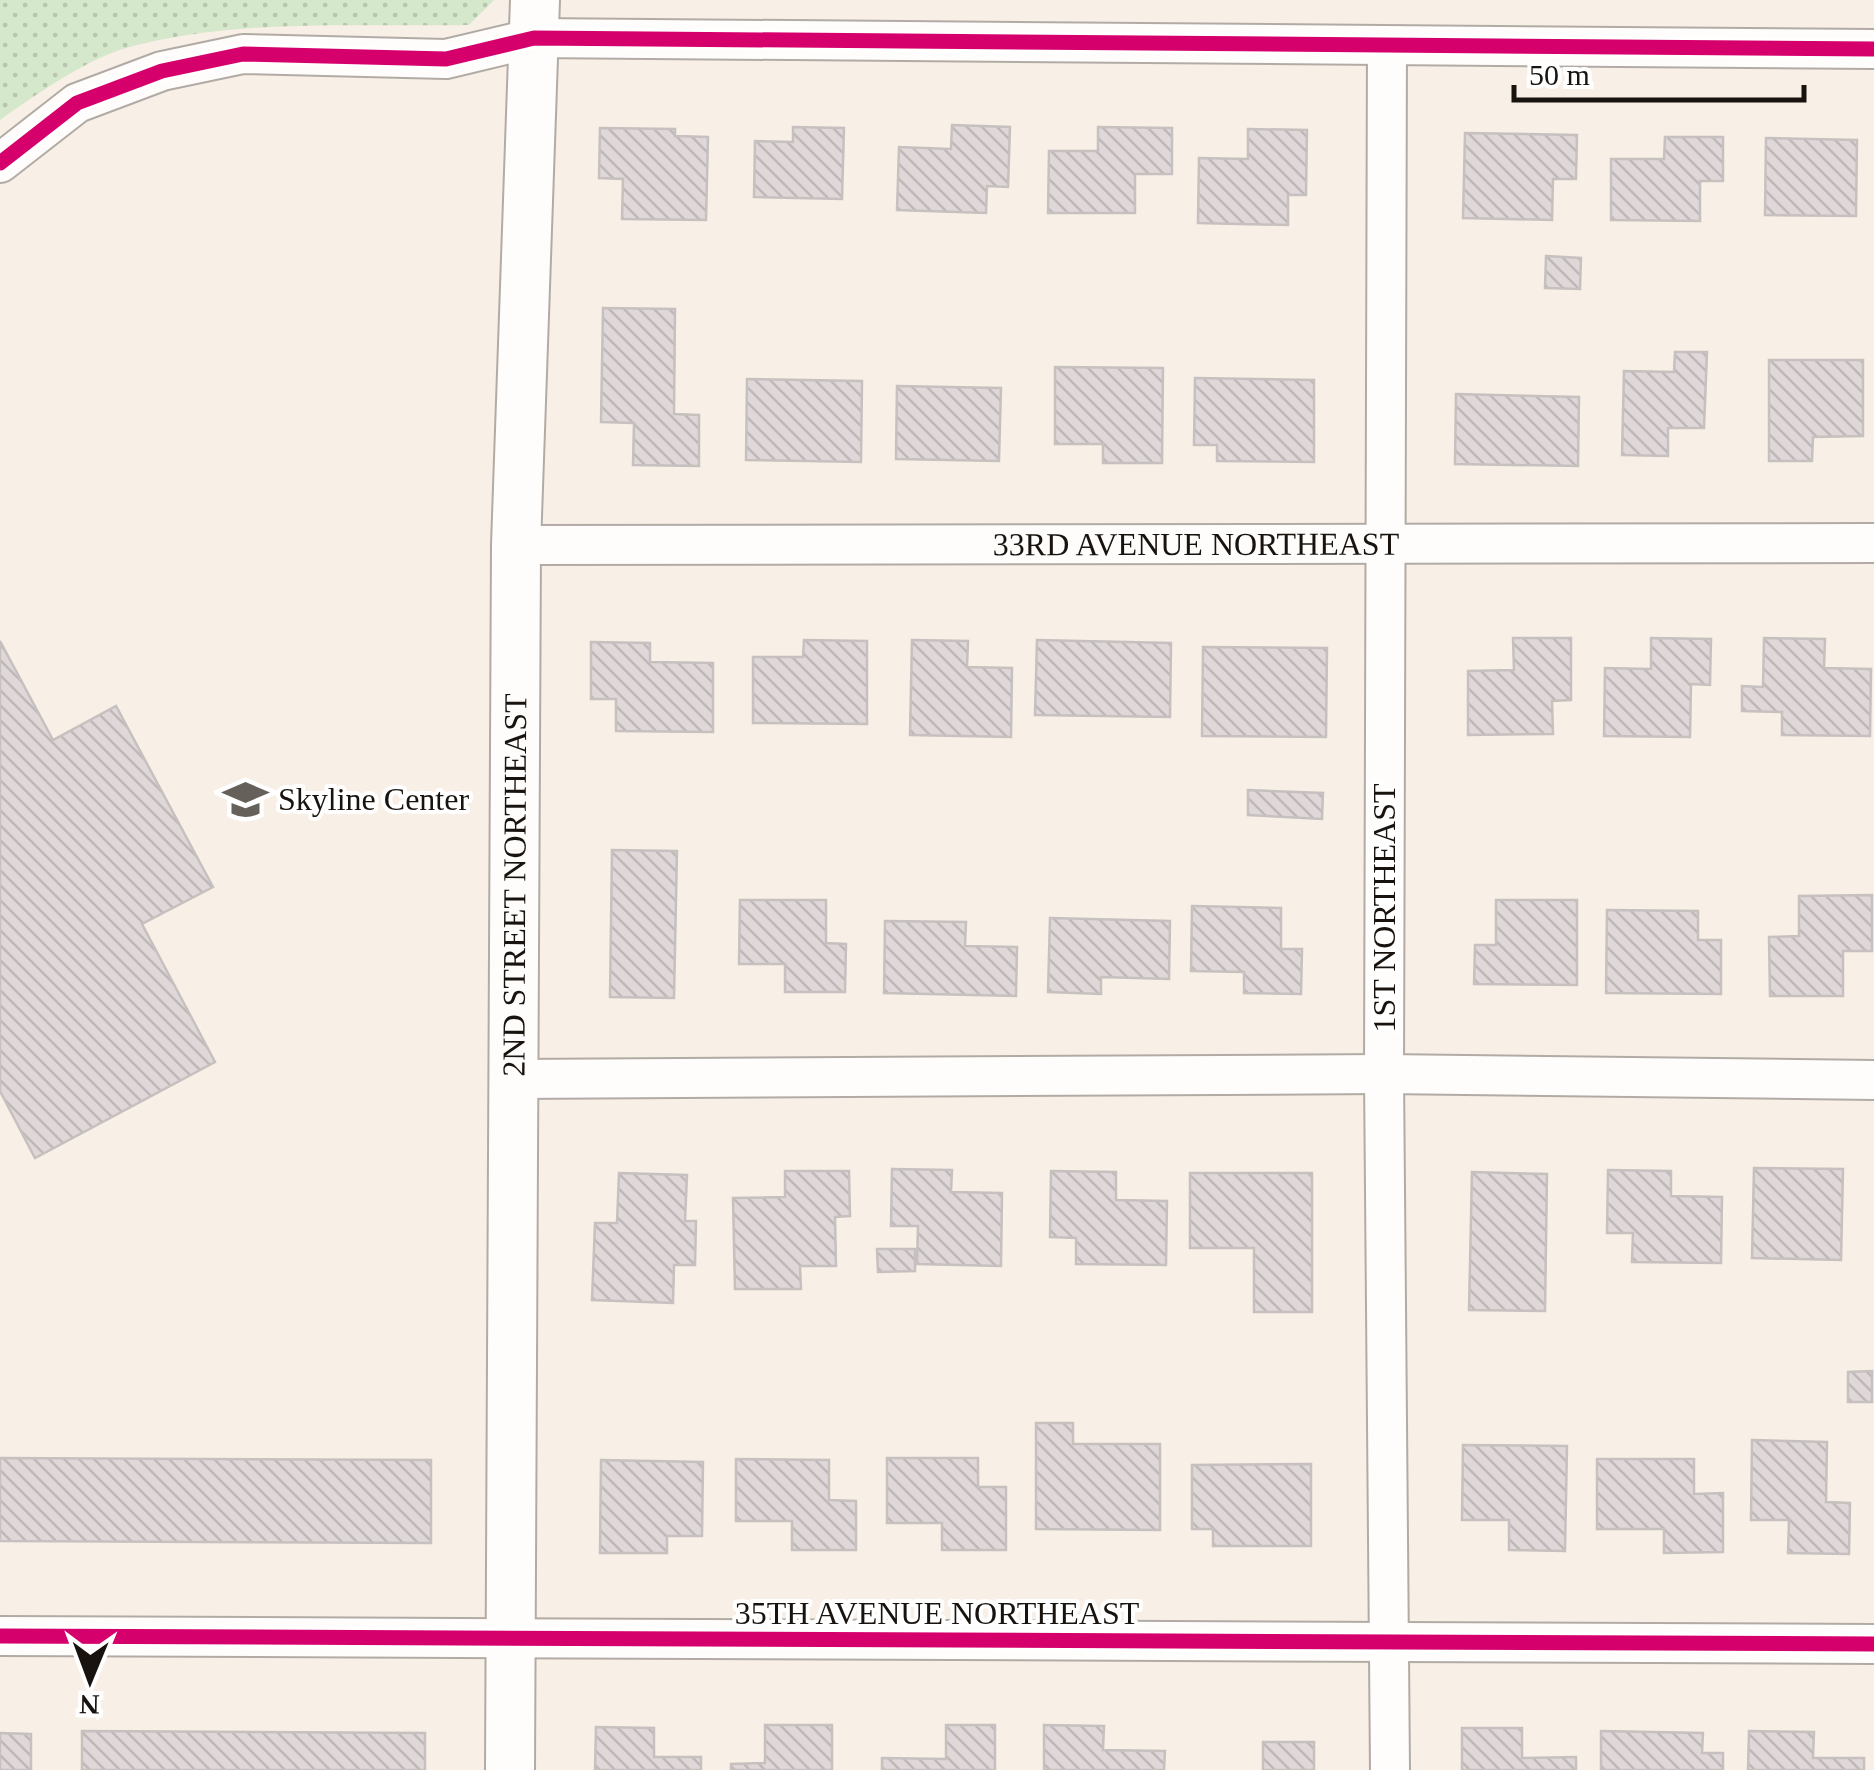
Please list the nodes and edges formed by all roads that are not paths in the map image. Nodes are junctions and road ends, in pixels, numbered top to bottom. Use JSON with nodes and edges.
{"nodes":[{"id":1,"x":535,"y":19,"type":"edge"},
{"id":2,"x":1386,"y":47,"type":"junction"},
{"id":3,"x":1874,"y":49,"type":"edge"},
{"id":4,"x":0,"y":163,"type":"edge"},
{"id":5,"x":1874,"y":543,"type":"edge"},
{"id":6,"x":1385,"y":544,"type":"junction"},
{"id":7,"x":516,"y":546,"type":"junction"},
{"id":8,"x":1384,"y":1074,"type":"junction"},
{"id":9,"x":513,"y":1079,"type":"junction"},
{"id":10,"x":1874,"y":1080,"type":"edge"},
{"id":11,"x":0,"y":1636,"type":"edge"},
{"id":12,"x":510,"y":1638,"type":"junction"},
{"id":13,"x":1388,"y":1642,"type":"junction"},
{"id":14,"x":1874,"y":1644,"type":"edge"},
{"id":15,"x":510,"y":1770,"type":"edge"},
{"id":16,"x":1390,"y":1770,"type":"edge"}],
"edges":[{"from":1,"to":2,"type":"street"},
{"from":1,"to":4,"type":"street"},
{"from":1,"to":7,"type":"street","name":"2ND STREET NORTHEAST"},
{"from":2,"to":3,"type":"street"},
{"from":2,"to":6,"type":"street","name":"1ST NORTHEAST"},
{"from":5,"to":6,"type":"street","name":"33RD AVENUE NORTHEAST"},
{"from":6,"to":7,"type":"street","name":"33RD AVENUE NORTHEAST"},
{"from":6,"to":8,"type":"street","name":"1ST NORTHEAST"},
{"from":7,"to":9,"type":"street","name":"2ND STREET NORTHEAST"},
{"from":8,"to":9,"type":"street"},
{"from":8,"to":10,"type":"street"},
{"from":8,"to":13,"type":"street","name":"1ST NORTHEAST"},
{"from":9,"to":12,"type":"street","name":"2ND STREET NORTHEAST"},
{"from":11,"to":12,"type":"street","name":"35TH AVENUE NORTHEAST"},
{"from":12,"to":13,"type":"street","name":"35TH AVENUE NORTHEAST"},
{"from":12,"to":15,"type":"street","name":"2ND STREET NORTHEAST"},
{"from":13,"to":14,"type":"street","name":"35TH AVENUE NORTHEAST"},
{"from":13,"to":16,"type":"street","name":"1ST NORTHEAST"}]}
